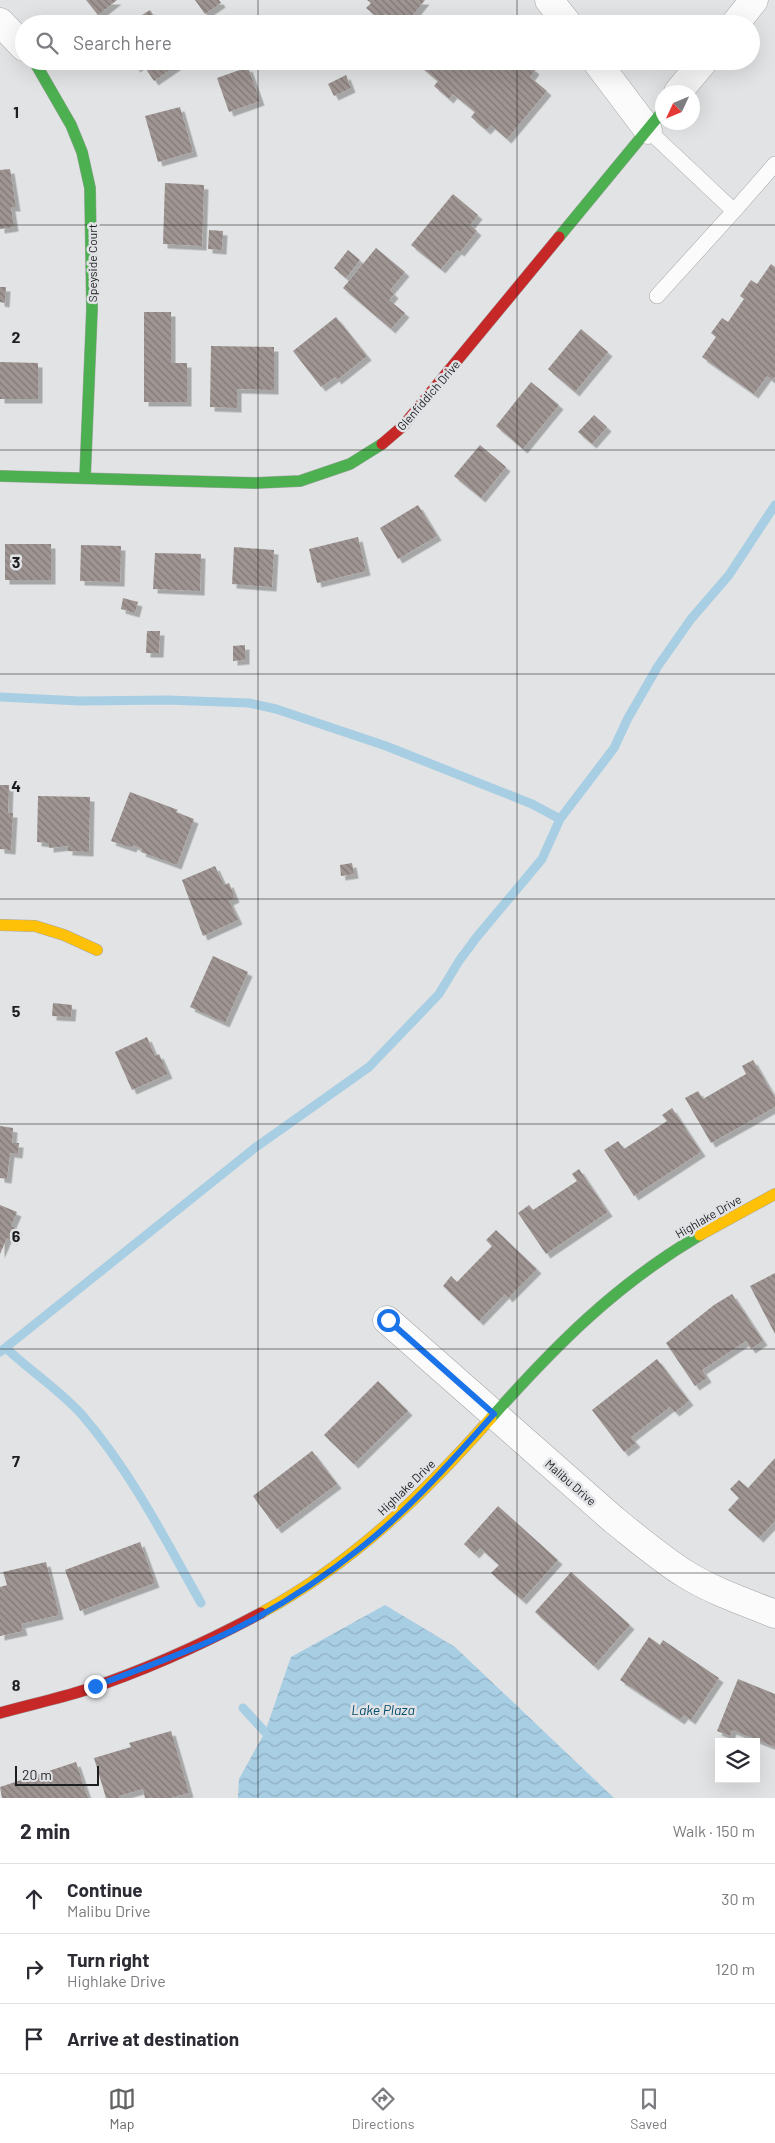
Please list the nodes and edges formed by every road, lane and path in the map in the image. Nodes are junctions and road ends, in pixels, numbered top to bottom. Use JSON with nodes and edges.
{"nodes":[{"id":1,"x":550,"y":0,"type":"edge"},
{"id":2,"x":754,"y":0,"type":"edge"},
{"id":3,"x":561,"y":15,"type":"edge"},
{"id":4,"x":742,"y":15,"type":"edge"},
{"id":5,"x":0,"y":22,"type":"edge"},
{"id":6,"x":15,"y":37,"type":"edge"},
{"id":7,"x":40,"y":70,"type":"edge"},
{"id":8,"x":605,"y":70,"type":"edge"},
{"id":9,"x":696,"y":70,"type":"edge"},
{"id":10,"x":684,"y":85,"type":"edge"},
{"id":11,"x":655,"y":121,"type":"edge"},
{"id":12,"x":663,"y":130,"type":"edge"},
{"id":13,"x":775,"y":164,"type":"edge"},
{"id":14,"x":734,"y":211,"type":"junction"},
{"id":15,"x":657,"y":296,"type":"dead end"},
{"id":16,"x":0,"y":476,"type":"edge"},
{"id":17,"x":85,"y":478,"type":"junction"},
{"id":18,"x":0,"y":925,"type":"edge"},
{"id":19,"x":98,"y":950,"type":"dead end"},
{"id":20,"x":775,"y":1194,"type":"edge"},
{"id":21,"x":388,"y":1320,"type":"dead end"},
{"id":22,"x":494,"y":1414,"type":"junction"},
{"id":23,"x":775,"y":1614,"type":"edge"},
{"id":24,"x":0,"y":1713,"type":"edge"}],
"edges":[{"from":1,"to":3,"type":"street"},
{"from":2,"to":4,"type":"street"},
{"from":5,"to":6,"type":"street"},
{"from":7,"to":17,"type":"street","name":"Speyside Court"},
{"from":8,"to":11,"type":"street"},
{"from":9,"to":10,"type":"street"},
{"from":11,"to":17,"type":"street","name":"Glenfiddich Drive"},
{"from":12,"to":14,"type":"lane"},
{"from":13,"to":14,"type":"lane"},
{"from":14,"to":15,"type":"lane"},
{"from":16,"to":17,"type":"street","name":"Glenfiddich Drive"},
{"from":18,"to":19,"type":"street"},
{"from":20,"to":22,"type":"street","name":"Highlake Drive"},
{"from":21,"to":22,"type":"street","name":"Malibu Drive"},
{"from":22,"to":23,"type":"street","name":"Malibu Drive"},
{"from":22,"to":24,"type":"street","name":"Highlake Drive"}]}
